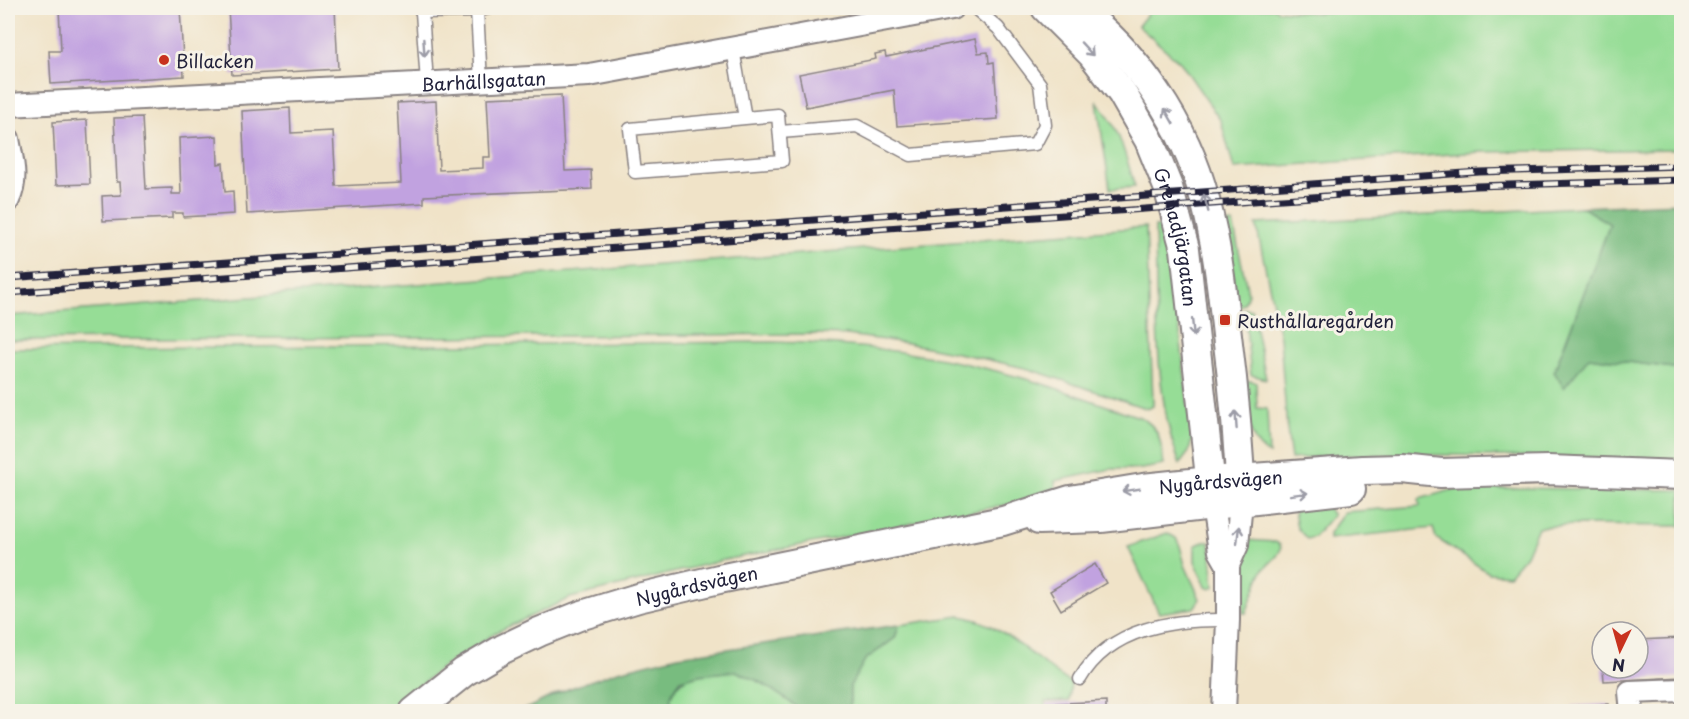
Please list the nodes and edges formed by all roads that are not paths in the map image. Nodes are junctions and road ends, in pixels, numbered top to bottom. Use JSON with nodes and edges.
{"nodes":[{"id":1,"x":952,"y":8,"type":"edge"},
{"id":2,"x":975,"y":8,"type":"edge"},
{"id":3,"x":1046,"y":8,"type":"edge"},
{"id":4,"x":1076,"y":8,"type":"edge"},
{"id":5,"x":483,"y":9,"type":"edge"},
{"id":6,"x":421,"y":10,"type":"edge"},
{"id":7,"x":733,"y":50,"type":"junction"},
{"id":8,"x":482,"y":81,"type":"junction"},
{"id":9,"x":427,"y":83,"type":"junction"},
{"id":10,"x":8,"y":105,"type":"edge"},
{"id":11,"x":745,"y":118,"type":"junction"},
{"id":12,"x":780,"y":132,"type":"junction"},
{"id":13,"x":8,"y":139,"type":"edge"},
{"id":14,"x":8,"y":200,"type":"edge"},
{"id":15,"x":1682,"y":475,"type":"edge"},
{"id":16,"x":1241,"y":490,"type":"junction"},
{"id":17,"x":1211,"y":493,"type":"junction"},
{"id":18,"x":1228,"y":565,"type":"junction"},
{"id":19,"x":1228,"y":620,"type":"junction"},
{"id":20,"x":1080,"y":679,"type":"dead end"},
{"id":21,"x":1682,"y":690,"type":"edge"},
{"id":22,"x":414,"y":711,"type":"edge"},
{"id":23,"x":1224,"y":711,"type":"edge"},
{"id":24,"x":1632,"y":711,"type":"edge"}],
"edges":[{"from":1,"to":7,"type":"street","name":"Barhällsgatan"},
{"from":2,"to":12,"type":"lane"},
{"from":3,"to":17,"type":"street","name":"Grenadjärgatan","one_way":true},
{"from":16,"to":4,"type":"street","name":"Grenadjärgatan","one_way":true},
{"from":5,"to":6,"type":"lane"},
{"from":5,"to":8,"type":"lane"},
{"from":6,"to":9,"type":"lane","one_way":true},
{"from":7,"to":8,"type":"street","name":"Barhällsgatan"},
{"from":7,"to":11,"type":"lane"},
{"from":8,"to":9,"type":"street","name":"Barhällsgatan"},
{"from":9,"to":10,"type":"street","name":"Barhällsgatan"},
{"from":11,"to":12,"type":"lane"},
{"from":11,"to":12,"type":"lane"},
{"from":13,"to":14,"type":"street"},
{"from":15,"to":16,"type":"street","name":"Nygårdsvägen"},
{"from":16,"to":17,"type":"street","name":"Nygårdsvägen"},
{"from":18,"to":16,"type":"street","one_way":true},
{"from":17,"to":18,"type":"street"},
{"from":17,"to":22,"type":"street","name":"Nygårdsvägen"},
{"from":18,"to":19,"type":"street"},
{"from":19,"to":20,"type":"lane"},
{"from":19,"to":23,"type":"street"},
{"from":21,"to":24,"type":"street"}]}
